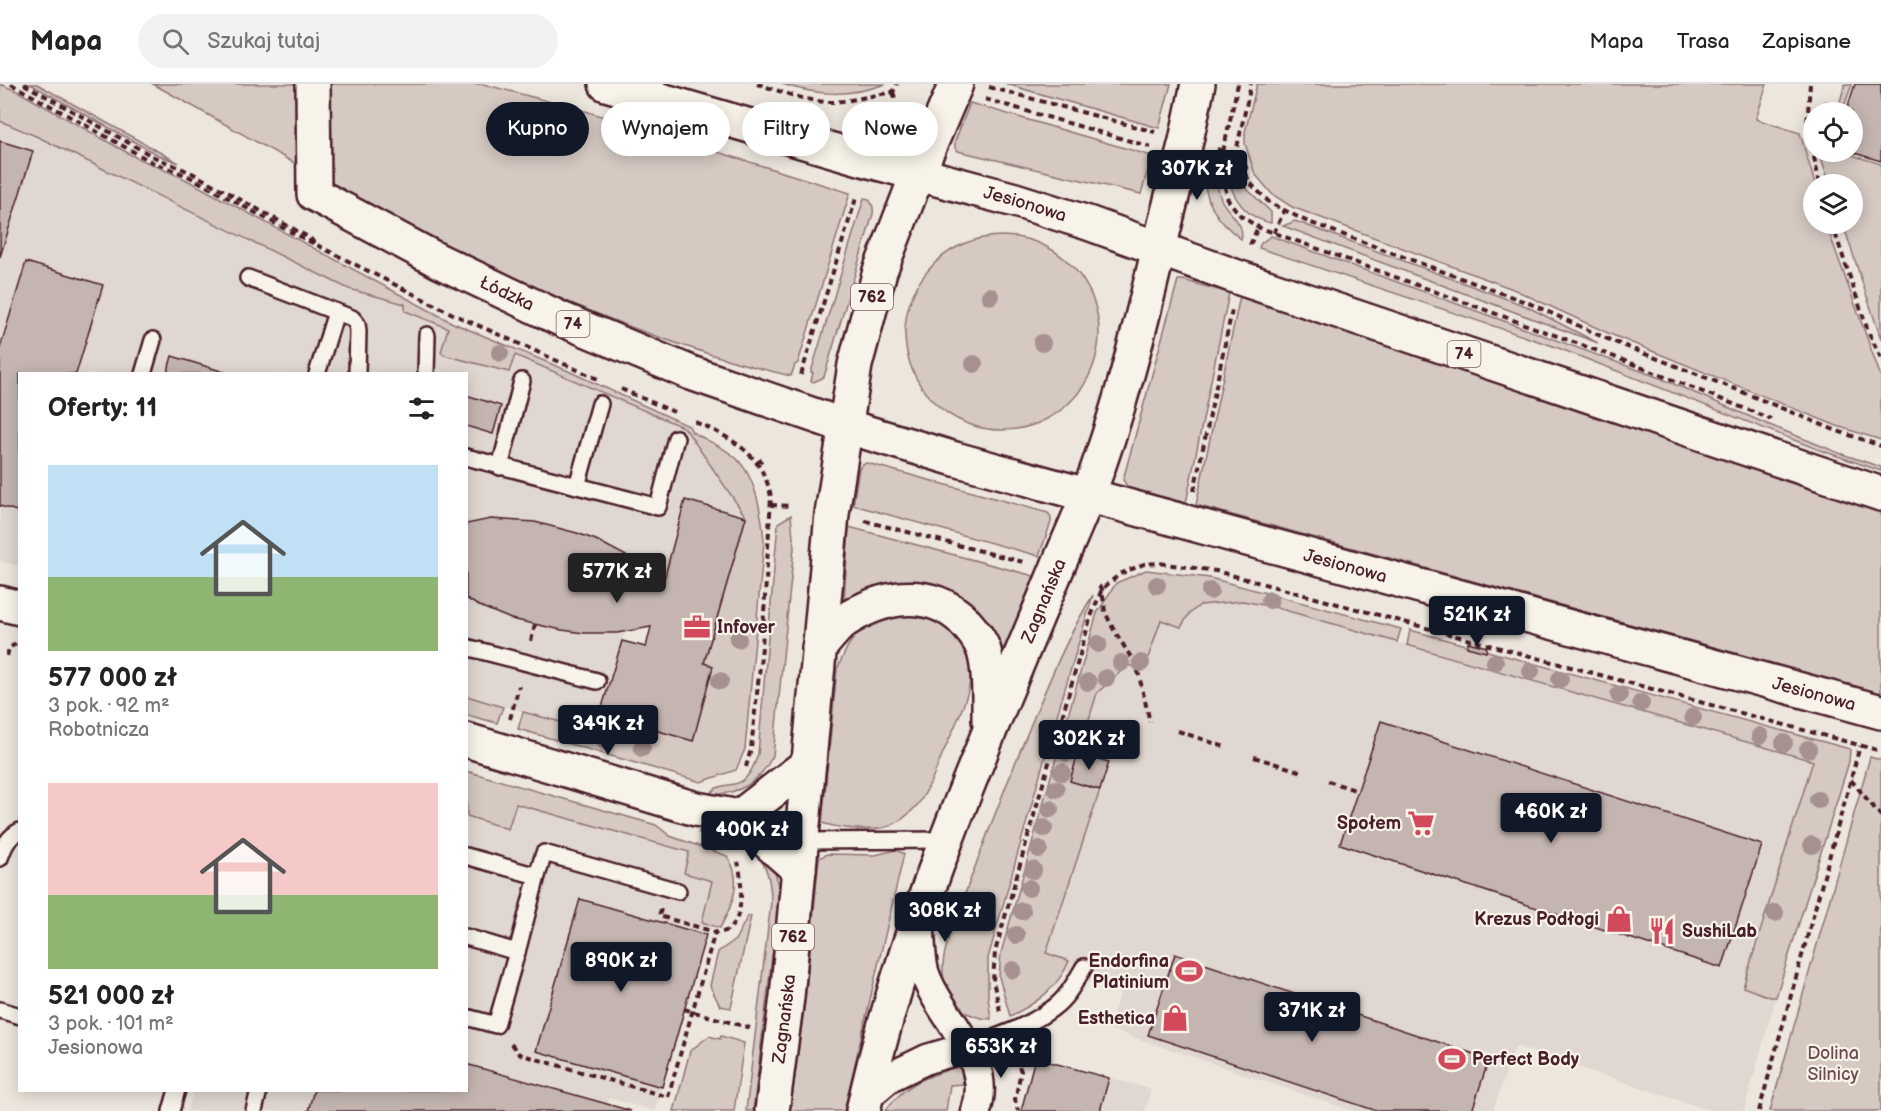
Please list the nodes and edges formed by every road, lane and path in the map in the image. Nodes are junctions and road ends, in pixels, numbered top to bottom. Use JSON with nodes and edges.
{"nodes":[{"id":1,"x":11,"y":84,"type":"edge"},
{"id":2,"x":24,"y":84,"type":"edge"},
{"id":3,"x":313,"y":84,"type":"edge"},
{"id":4,"x":606,"y":84,"type":"edge"},
{"id":5,"x":757,"y":84,"type":"edge"},
{"id":6,"x":897,"y":84,"type":"edge"},
{"id":7,"x":979,"y":84,"type":"edge"},
{"id":8,"x":1198,"y":84,"type":"edge"},
{"id":9,"x":1238,"y":84,"type":"edge"},
{"id":10,"x":1251,"y":84,"type":"edge"},
{"id":11,"x":1810,"y":84,"type":"edge"},
{"id":12,"x":965,"y":90,"type":"edge"},
{"id":13,"x":893,"y":92,"type":"junction"},
{"id":14,"x":895,"y":98,"type":"dead end"},
{"id":15,"x":1158,"y":133,"type":"dead end"},
{"id":16,"x":1209,"y":147,"type":"dead end"},
{"id":17,"x":1154,"y":148,"type":"dead end"},
{"id":18,"x":1224,"y":151,"type":"junction"},
{"id":19,"x":1235,"y":157,"type":"junction"},
{"id":20,"x":918,"y":173,"type":"junction"},
{"id":21,"x":1818,"y":174,"type":"edge"},
{"id":22,"x":857,"y":195,"type":"dead end"},
{"id":23,"x":1284,"y":211,"type":"junction"},
{"id":24,"x":1258,"y":227,"type":"junction"},
{"id":25,"x":1274,"y":233,"type":"junction"},
{"id":26,"x":1835,"y":234,"type":"edge"},
{"id":27,"x":315,"y":245,"type":"junction"},
{"id":28,"x":1250,"y":245,"type":"dead end"},
{"id":29,"x":1159,"y":248,"type":"junction"},
{"id":30,"x":248,"y":278,"type":"dead end"},
{"id":31,"x":1233,"y":303,"type":"dead end"},
{"id":32,"x":336,"y":312,"type":"junction"},
{"id":33,"x":427,"y":335,"type":"dead end"},
{"id":34,"x":153,"y":340,"type":"dead end"},
{"id":35,"x":1881,"y":358,"type":"edge"},
{"id":36,"x":144,"y":372,"type":"edge"},
{"id":37,"x":318,"y":372,"type":"edge"},
{"id":38,"x":357,"y":372,"type":"edge"},
{"id":39,"x":426,"y":372,"type":"edge"},
{"id":40,"x":800,"y":380,"type":"dead end"},
{"id":41,"x":522,"y":381,"type":"dead end"},
{"id":42,"x":609,"y":383,"type":"dead end"},
{"id":43,"x":620,"y":388,"type":"dead end"},
{"id":44,"x":600,"y":405,"type":"dead end"},
{"id":45,"x":674,"y":413,"type":"dead end"},
{"id":46,"x":685,"y":417,"type":"dead end"},
{"id":47,"x":1774,"y":420,"type":"dead end"},
{"id":48,"x":845,"y":426,"type":"junction"},
{"id":49,"x":676,"y":438,"type":"dead end"},
{"id":50,"x":1881,"y":446,"type":"edge"},
{"id":51,"x":765,"y":458,"type":"dead end"},
{"id":52,"x":468,"y":459,"type":"edge"},
{"id":53,"x":757,"y":463,"type":"junction"},
{"id":54,"x":500,"y":467,"type":"junction"},
{"id":55,"x":577,"y":486,"type":"junction"},
{"id":56,"x":1881,"y":494,"type":"edge"},
{"id":57,"x":1088,"y":495,"type":"junction"},
{"id":58,"x":1193,"y":495,"type":"dead end"},
{"id":59,"x":771,"y":505,"type":"junction"},
{"id":60,"x":790,"y":506,"type":"dead end"},
{"id":61,"x":861,"y":519,"type":"dead end"},
{"id":62,"x":1176,"y":556,"type":"dead end"},
{"id":63,"x":1026,"y":563,"type":"dead end"},
{"id":64,"x":1175,"y":565,"type":"junction"},
{"id":65,"x":1101,"y":587,"type":"junction"},
{"id":66,"x":535,"y":625,"type":"dead end"},
{"id":67,"x":534,"y":632,"type":"dead end"},
{"id":68,"x":18,"y":643,"type":"edge"},
{"id":69,"x":468,"y":648,"type":"edge"},
{"id":70,"x":819,"y":648,"type":"junction"},
{"id":71,"x":8,"y":656,"type":"dead end"},
{"id":72,"x":525,"y":662,"type":"junction"},
{"id":73,"x":597,"y":681,"type":"dead end"},
{"id":74,"x":1881,"y":712,"type":"edge"},
{"id":75,"x":509,"y":720,"type":"dead end"},
{"id":76,"x":1150,"y":722,"type":"dead end"},
{"id":77,"x":1178,"y":731,"type":"dead end"},
{"id":78,"x":989,"y":734,"type":"junction"},
{"id":79,"x":468,"y":741,"type":"edge"},
{"id":80,"x":1860,"y":746,"type":"junction"},
{"id":81,"x":1225,"y":747,"type":"dead end"},
{"id":82,"x":1881,"y":751,"type":"edge"},
{"id":83,"x":1254,"y":757,"type":"dead end"},
{"id":84,"x":809,"y":763,"type":"junction"},
{"id":85,"x":743,"y":772,"type":"dead end"},
{"id":86,"x":1302,"y":772,"type":"dead end"},
{"id":87,"x":1851,"y":779,"type":"junction"},
{"id":88,"x":1328,"y":781,"type":"dead end"},
{"id":89,"x":1358,"y":791,"type":"dead end"},
{"id":90,"x":739,"y":816,"type":"junction"},
{"id":91,"x":1881,"y":816,"type":"edge"},
{"id":92,"x":18,"y":832,"type":"edge"},
{"id":93,"x":946,"y":840,"type":"junction"},
{"id":94,"x":735,"y":855,"type":"dead end"},
{"id":95,"x":801,"y":856,"type":"junction"},
{"id":96,"x":468,"y":857,"type":"edge"},
{"id":97,"x":0,"y":858,"type":"edge"},
{"id":98,"x":537,"y":876,"type":"junction"},
{"id":99,"x":678,"y":891,"type":"dead end"},
{"id":100,"x":919,"y":919,"type":"junction"},
{"id":101,"x":468,"y":938,"type":"edge"},
{"id":102,"x":517,"y":952,"type":"junction"},
{"id":103,"x":1084,"y":967,"type":"dead end"},
{"id":104,"x":684,"y":1009,"type":"dead end"},
{"id":105,"x":0,"y":1010,"type":"edge"},
{"id":106,"x":693,"y":1012,"type":"junction"},
{"id":107,"x":18,"y":1015,"type":"edge"},
{"id":108,"x":753,"y":1017,"type":"dead end"},
{"id":109,"x":468,"y":1018,"type":"edge"},
{"id":110,"x":1002,"y":1020,"type":"dead end"},
{"id":111,"x":496,"y":1025,"type":"junction"},
{"id":112,"x":968,"y":1047,"type":"junction"},
{"id":113,"x":1011,"y":1049,"type":"dead end"},
{"id":114,"x":176,"y":1092,"type":"edge"},
{"id":115,"x":259,"y":1092,"type":"edge"},
{"id":116,"x":865,"y":1104,"type":"edge"},
{"id":117,"x":171,"y":1111,"type":"edge"},
{"id":118,"x":254,"y":1111,"type":"edge"},
{"id":119,"x":772,"y":1111,"type":"edge"},
{"id":120,"x":976,"y":1111,"type":"edge"},
{"id":121,"x":1018,"y":1111,"type":"edge"},
{"id":122,"x":1759,"y":1111,"type":"edge"}],
"edges":[{"from":1,"to":27,"type":"path"},
{"from":2,"to":27,"type":"path"},
{"from":3,"to":48,"type":"main road","name":"Łódzka","number":"74"},
{"from":4,"to":20,"type":"main road","number":"74"},
{"from":5,"to":13,"type":"path"},
{"from":6,"to":13,"type":"path"},
{"from":7,"to":15,"type":"path"},
{"from":8,"to":29,"type":"main road","name":"Zagnańska"},
{"from":9,"to":18,"type":"path"},
{"from":10,"to":19,"type":"path"},
{"from":11,"to":21,"type":"path"},
{"from":12,"to":17,"type":"path"},
{"from":12,"to":20,"type":"main road","name":"Zagnańska","number":"762"},
{"from":13,"to":14,"type":"path"},
{"from":16,"to":18,"type":"path"},
{"from":18,"to":19,"type":"path"},
{"from":18,"to":24,"type":"path"},
{"from":19,"to":23,"type":"path"},
{"from":20,"to":29,"type":"main road","name":"Jesionowa","number":"74"},
{"from":20,"to":48,"type":"main road","name":"Zagnańska","number":"762"},
{"from":22,"to":40,"type":"path"},
{"from":23,"to":25,"type":"path"},
{"from":23,"to":50,"type":"path"},
{"from":24,"to":25,"type":"path"},
{"from":24,"to":28,"type":"path"},
{"from":25,"to":47,"type":"path"},
{"from":26,"to":35,"type":"path"},
{"from":27,"to":42,"type":"path"},
{"from":29,"to":56,"type":"main road","name":"Jesionowa","number":"74"},
{"from":29,"to":57,"type":"main road","name":"Zagnańska"},
{"from":30,"to":32,"type":"lane"},
{"from":31,"to":58,"type":"path"},
{"from":32,"to":37,"type":"lane"},
{"from":32,"to":38,"type":"lane"},
{"from":33,"to":39,"type":"lane"},
{"from":34,"to":36,"type":"lane"},
{"from":41,"to":54,"type":"lane"},
{"from":43,"to":45,"type":"path"},
{"from":44,"to":55,"type":"lane"},
{"from":46,"to":53,"type":"path"},
{"from":48,"to":57,"type":"main road","name":"Jesionowa","number":"74"},
{"from":48,"to":70,"type":"main road","name":"Zagnańska","number":"762"},
{"from":49,"to":55,"type":"lane"},
{"from":51,"to":53,"type":"path"},
{"from":52,"to":54,"type":"lane"},
{"from":53,"to":59,"type":"path"},
{"from":54,"to":55,"type":"lane"},
{"from":57,"to":74,"type":"main road","name":"Jesionowa","number":"74"},
{"from":57,"to":78,"type":"main road","name":"Zagnańska"},
{"from":59,"to":60,"type":"path"},
{"from":59,"to":85,"type":"path"},
{"from":61,"to":63,"type":"path"},
{"from":62,"to":64,"type":"path"},
{"from":64,"to":65,"type":"path"},
{"from":64,"to":80,"type":"path"},
{"from":65,"to":76,"type":"path"},
{"from":65,"to":110,"type":"path"},
{"from":66,"to":67,"type":"path"},
{"from":68,"to":71,"type":"path"},
{"from":69,"to":72,"type":"lane"},
{"from":70,"to":78,"type":"main road"},
{"from":70,"to":84,"type":"main road","name":"Zagnańska","number":"762"},
{"from":72,"to":73,"type":"lane"},
{"from":72,"to":75,"type":"path"},
{"from":77,"to":81,"type":"path"},
{"from":78,"to":93,"type":"main road","name":"Zagnańska"},
{"from":79,"to":90,"type":"main road"},
{"from":80,"to":82,"type":"path"},
{"from":80,"to":87,"type":"path"},
{"from":83,"to":86,"type":"path"},
{"from":84,"to":90,"type":"main road"},
{"from":84,"to":95,"type":"main road","name":"Zagnańska","number":"762"},
{"from":87,"to":91,"type":"path"},
{"from":87,"to":122,"type":"path"},
{"from":88,"to":89,"type":"path"},
{"from":90,"to":95,"type":"main road"},
{"from":92,"to":97,"type":"lane"},
{"from":93,"to":95,"type":"lane"},
{"from":93,"to":100,"type":"main road","name":"Zagnańska"},
{"from":94,"to":106,"type":"path"},
{"from":95,"to":119,"type":"main road","name":"Zagnańska","number":"762"},
{"from":96,"to":98,"type":"lane"},
{"from":98,"to":99,"type":"lane"},
{"from":98,"to":102,"type":"lane"},
{"from":100,"to":112,"type":"street"},
{"from":100,"to":116,"type":"main road","name":"Zagnańska"},
{"from":101,"to":102,"type":"lane"},
{"from":102,"to":111,"type":"lane"},
{"from":103,"to":112,"type":"lane"},
{"from":104,"to":106,"type":"path"},
{"from":105,"to":107,"type":"lane"},
{"from":106,"to":108,"type":"path"},
{"from":106,"to":111,"type":"path"},
{"from":109,"to":111,"type":"lane"},
{"from":112,"to":116,"type":"street"},
{"from":112,"to":120,"type":"street"},
{"from":113,"to":121,"type":"path"},
{"from":114,"to":117,"type":"lane"},
{"from":115,"to":118,"type":"lane"}]}
